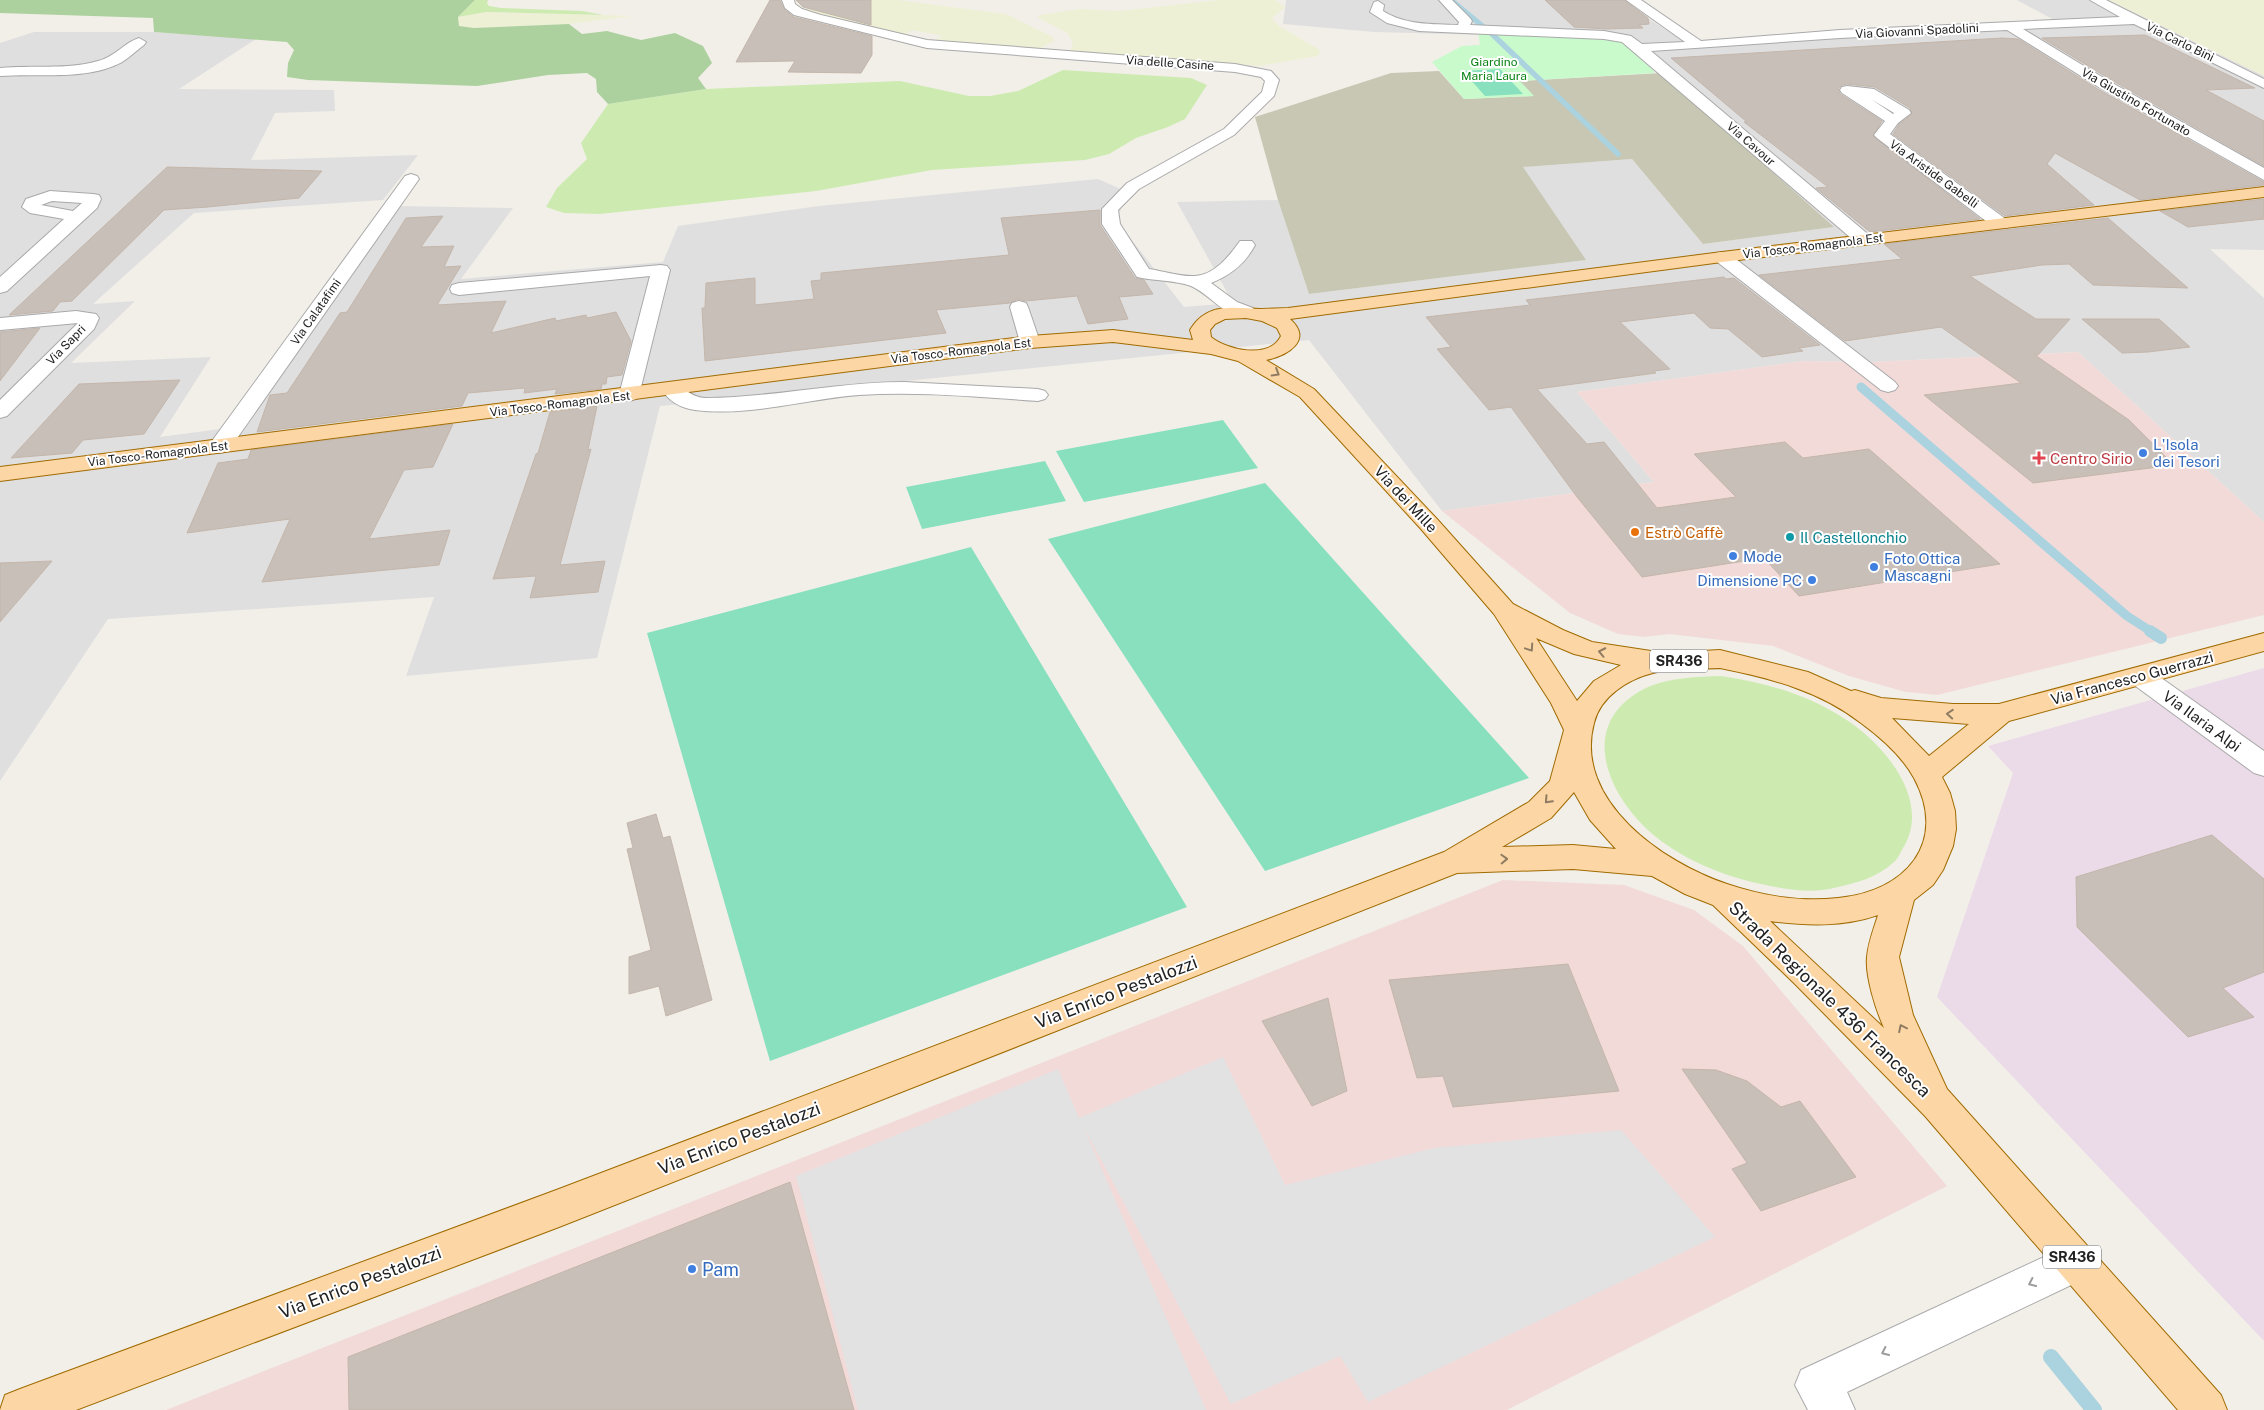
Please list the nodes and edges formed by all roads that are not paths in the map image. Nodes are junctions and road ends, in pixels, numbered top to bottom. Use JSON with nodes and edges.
{"nodes":[{"id":1,"x":788,"y":0,"type":"edge"},
{"id":2,"x":1445,"y":0,"type":"edge"},
{"id":3,"x":1632,"y":0,"type":"edge"},
{"id":4,"x":2096,"y":0,"type":"edge"},
{"id":5,"x":1378,"y":5,"type":"dead end"},
{"id":6,"x":2136,"y":20,"type":"junction"},
{"id":7,"x":2009,"y":26,"type":"junction"},
{"id":8,"x":1462,"y":29,"type":"junction"},
{"id":9,"x":139,"y":42,"type":"dead end"},
{"id":10,"x":1698,"y":45,"type":"junction"},
{"id":11,"x":1639,"y":48,"type":"junction"},
{"id":12,"x":0,"y":72,"type":"edge"},
{"id":13,"x":2264,"y":84,"type":"edge"},
{"id":14,"x":1893,"y":120,"type":"dead end"},
{"id":15,"x":2264,"y":176,"type":"edge"},
{"id":16,"x":411,"y":179,"type":"dead end"},
{"id":17,"x":2264,"y":192,"type":"edge"},
{"id":18,"x":76,"y":217,"type":"dead end"},
{"id":19,"x":2001,"y":224,"type":"junction"},
{"id":20,"x":1864,"y":240,"type":"junction"},
{"id":21,"x":1246,"y":245,"type":"dead end"},
{"id":22,"x":1722,"y":257,"type":"junction"},
{"id":23,"x":1197,"y":282,"type":"junction"},
{"id":24,"x":0,"y":287,"type":"edge"},
{"id":25,"x":459,"y":289,"type":"dead end"},
{"id":26,"x":1213,"y":294,"type":"junction"},
{"id":27,"x":1363,"y":303,"type":"junction"},
{"id":28,"x":1019,"y":307,"type":"dead end"},
{"id":29,"x":1254,"y":313,"type":"junction"},
{"id":30,"x":1209,"y":320,"type":"junction"},
{"id":31,"x":0,"y":324,"type":"edge"},
{"id":32,"x":1120,"y":336,"type":"junction"},
{"id":33,"x":1288,"y":340,"type":"junction"},
{"id":34,"x":1030,"y":342,"type":"junction"},
{"id":35,"x":1213,"y":348,"type":"junction"},
{"id":36,"x":1244,"y":356,"type":"junction"},
{"id":37,"x":1888,"y":386,"type":"dead end"},
{"id":38,"x":670,"y":389,"type":"junction"},
{"id":39,"x":1307,"y":392,"type":"junction"},
{"id":40,"x":629,"y":395,"type":"junction"},
{"id":41,"x":1038,"y":395,"type":"dead end"},
{"id":42,"x":0,"y":412,"type":"edge"},
{"id":43,"x":220,"y":446,"type":"junction"},
{"id":44,"x":0,"y":474,"type":"edge"},
{"id":45,"x":1503,"y":608,"type":"junction"},
{"id":46,"x":2264,"y":642,"type":"edge"},
{"id":47,"x":1668,"y":661,"type":"junction"},
{"id":48,"x":2140,"y":676,"type":"junction"},
{"id":49,"x":1830,"y":691,"type":"junction"},
{"id":50,"x":1999,"y":714,"type":"junction"},
{"id":51,"x":1576,"y":735,"type":"junction"},
{"id":52,"x":2264,"y":766,"type":"edge"},
{"id":53,"x":1926,"y":774,"type":"junction"},
{"id":54,"x":1455,"y":861,"type":"junction"},
{"id":55,"x":1661,"y":866,"type":"junction"},
{"id":56,"x":1900,"y":893,"type":"junction"},
{"id":57,"x":1722,"y":895,"type":"junction"},
{"id":58,"x":1938,"y":1104,"type":"junction"},
{"id":59,"x":2076,"y":1262,"type":"junction"},
{"id":60,"x":20,"y":1410,"type":"edge"},
{"id":61,"x":1834,"y":1410,"type":"edge"},
{"id":62,"x":2206,"y":1410,"type":"edge"}],
"edges":[{"from":1,"to":23,"type":"street","name":"Via delle Casine"},
{"from":2,"to":8,"type":"street"},
{"from":3,"to":10,"type":"street"},
{"from":4,"to":6,"type":"street","name":"Via Carlo Bini"},
{"from":5,"to":8,"type":"street","name":"Via Cavour"},
{"from":6,"to":7,"type":"street","name":"Via Giovanni Spadolini"},
{"from":6,"to":13,"type":"street","name":"Via Carlo Bini"},
{"from":7,"to":10,"type":"street","name":"Via Giovanni Spadolini"},
{"from":7,"to":15,"type":"street","name":"Via Giustino Fortunato"},
{"from":8,"to":11,"type":"street","name":"Via Cavour"},
{"from":9,"to":12,"type":"street"},
{"from":10,"to":11,"type":"street","name":"Via Cavour"},
{"from":11,"to":20,"type":"street","name":"Via Cavour"},
{"from":14,"to":19,"type":"street","name":"Via Aristide Gabelli"},
{"from":16,"to":43,"type":"street","name":"Via Calatafimi"},
{"from":17,"to":19,"type":"main road","name":"Via Tosco-Romagnola Est"},
{"from":18,"to":24,"type":"street"},
{"from":19,"to":20,"type":"main road","name":"Via Tosco-Romagnola Est"},
{"from":20,"to":22,"type":"main road","name":"Via Tosco-Romagnola Est"},
{"from":21,"to":23,"type":"street"},
{"from":22,"to":27,"type":"main road","name":"Via Tosco-Romagnola Est"},
{"from":22,"to":37,"type":"street"},
{"from":23,"to":26,"type":"street"},
{"from":25,"to":40,"type":"street"},
{"from":26,"to":29,"type":"street"},
{"from":26,"to":30,"type":"street"},
{"from":27,"to":29,"type":"main road","name":"Via Tosco-Romagnola Est"},
{"from":27,"to":33,"type":"main road","name":"Via Tosco-Romagnola Est"},
{"from":28,"to":34,"type":"street"},
{"from":29,"to":30,"type":"main road","name":"Via Tosco-Romagnola Est"},
{"from":29,"to":33,"type":"main road"},
{"from":30,"to":32,"type":"main road","name":"Via Tosco-Romagnola Est"},
{"from":30,"to":35,"type":"main road"},
{"from":31,"to":42,"type":"street","name":"Via Sapri"},
{"from":32,"to":34,"type":"main road","name":"Via Tosco-Romagnola Est"},
{"from":32,"to":35,"type":"main road","name":"Via Tosco-Romagnola Est"},
{"from":33,"to":36,"type":"main road","name":"Via Tosco-Romagnola Est"},
{"from":33,"to":39,"type":"main road","name":"Via dei Mille","number":"SR436"},
{"from":34,"to":38,"type":"main road","name":"Via Tosco-Romagnola Est"},
{"from":35,"to":36,"type":"main road","name":"Via Tosco-Romagnola Est"},
{"from":36,"to":39,"type":"main road","name":"Via dei Mille","number":"SR436","one_way":true},
{"from":38,"to":40,"type":"main road","name":"Via Tosco-Romagnola Est"},
{"from":38,"to":41,"type":"street"},
{"from":39,"to":45,"type":"main road","name":"Via dei Mille","number":"SR436"},
{"from":40,"to":43,"type":"main road","name":"Via Tosco-Romagnola Est"},
{"from":43,"to":44,"type":"main road","name":"Via Tosco-Romagnola Est"},
{"from":47,"to":45,"type":"main road","name":"Via dei Mille","number":"SR436","one_way":true},
{"from":45,"to":51,"type":"main road","name":"Via dei Mille","number":"SR436","one_way":true},
{"from":46,"to":48,"type":"main road","name":"Via Francesco Guerrazzi"},
{"from":47,"to":49,"type":"main road","number":"SR436"},
{"from":47,"to":51,"type":"main road","number":"SR436"},
{"from":48,"to":50,"type":"main road","name":"Via Francesco Guerrazzi"},
{"from":48,"to":52,"type":"street","name":"Via Ilaria Alpi"},
{"from":50,"to":49,"type":"main road","name":"Via Francesco Guerrazzi","one_way":true},
{"from":49,"to":53,"type":"main road","number":"SR436"},
{"from":50,"to":53,"type":"main road","name":"Via Francesco Guerrazzi"},
{"from":51,"to":54,"type":"main road","name":"Via Enrico Pestalozzi","one_way":true},
{"from":51,"to":55,"type":"main road","number":"SR436"},
{"from":53,"to":56,"type":"main road","number":"SR436"},
{"from":54,"to":55,"type":"main road","name":"Via Enrico Pestalozzi","one_way":true},
{"from":54,"to":60,"type":"main road","name":"Via Enrico Pestalozzi"},
{"from":55,"to":57,"type":"main road","number":"SR436"},
{"from":56,"to":57,"type":"main road","number":"SR436"},
{"from":58,"to":56,"type":"main road","name":"Strada Regionale 436 Francesca","number":"SR436","one_way":true},
{"from":57,"to":58,"type":"main road","name":"Strada Regionale 436 Francesca","number":"SR436"},
{"from":58,"to":59,"type":"main road","name":"Strada Regionale 436 Francesca","number":"SR436"},
{"from":59,"to":61,"type":"street","one_way":true},
{"from":59,"to":62,"type":"main road","name":"Strada Regionale 436 Francesca","number":"SR436"}]}
